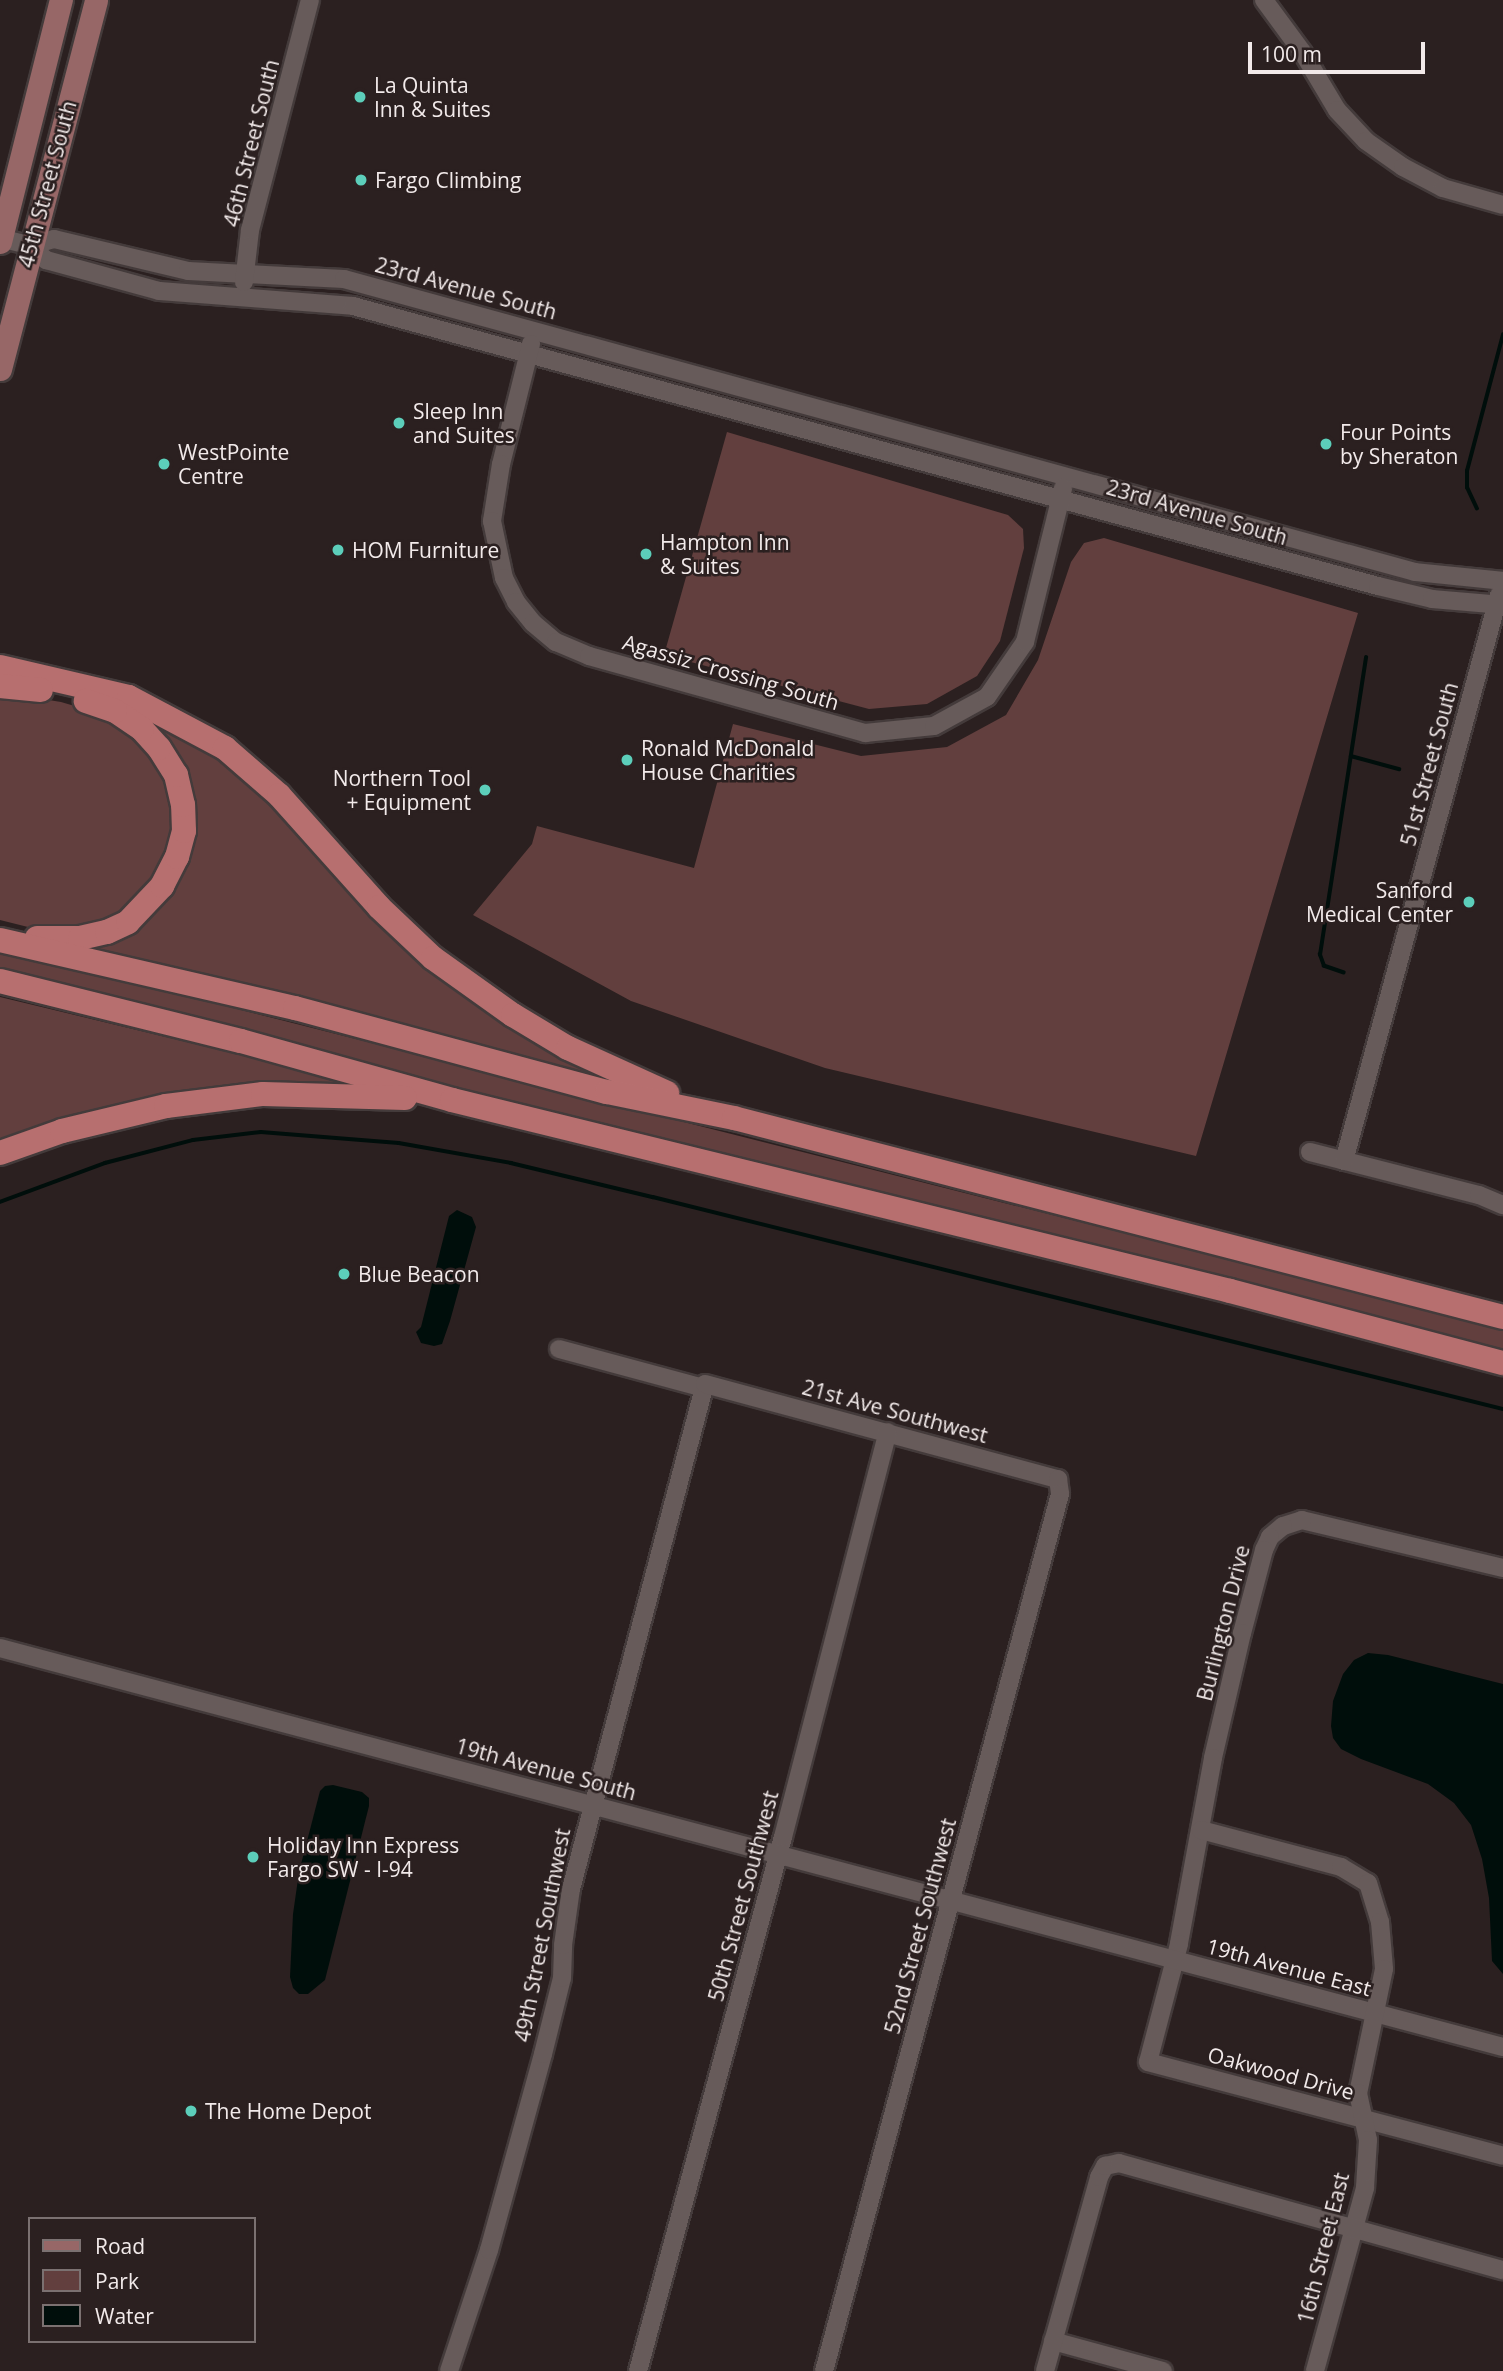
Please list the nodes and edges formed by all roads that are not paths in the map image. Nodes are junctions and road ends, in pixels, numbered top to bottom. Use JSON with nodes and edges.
{"nodes":[{"id":1,"x":61,"y":0,"type":"edge"},
{"id":2,"x":96,"y":0,"type":"edge"},
{"id":3,"x":310,"y":0,"type":"edge"},
{"id":4,"x":1264,"y":0,"type":"edge"},
{"id":5,"x":1503,"y":205,"type":"edge"},
{"id":6,"x":0,"y":239,"type":"edge"},
{"id":7,"x":31,"y":246,"type":"junction"},
{"id":8,"x":245,"y":273,"type":"junction"},
{"id":9,"x":242,"y":298,"type":"junction"},
{"id":10,"x":534,"y":331,"type":"junction"},
{"id":11,"x":529,"y":354,"type":"junction"},
{"id":12,"x":0,"y":369,"type":"edge"},
{"id":13,"x":883,"y":425,"type":"junction"},
{"id":14,"x":808,"y":429,"type":"junction"},
{"id":15,"x":881,"y":449,"type":"junction"},
{"id":16,"x":973,"y":449,"type":"junction"},
{"id":17,"x":1066,"y":475,"type":"junction"},
{"id":18,"x":1061,"y":497,"type":"junction"},
{"id":19,"x":1503,"y":581,"type":"edge"},
{"id":20,"x":1500,"y":605,"type":"edge"},
{"id":21,"x":3,"y":671,"type":"edge"},
{"id":22,"x":0,"y":937,"type":"edge"},
{"id":23,"x":0,"y":981,"type":"edge"},
{"id":24,"x":470,"y":1104,"type":"junction"},
{"id":25,"x":733,"y":1118,"type":"junction"},
{"id":26,"x":1310,"y":1152,"type":"dead end"},
{"id":27,"x":0,"y":1153,"type":"edge"},
{"id":28,"x":1344,"y":1161,"type":"junction"},
{"id":29,"x":1503,"y":1205,"type":"edge"},
{"id":30,"x":1503,"y":1317,"type":"edge"},
{"id":31,"x":559,"y":1349,"type":"dead end"},
{"id":32,"x":1503,"y":1363,"type":"edge"},
{"id":33,"x":704,"y":1386,"type":"junction"},
{"id":34,"x":888,"y":1432,"type":"junction"},
{"id":35,"x":1060,"y":1494,"type":"joint"},
{"id":36,"x":1503,"y":1568,"type":"edge"},
{"id":37,"x":6,"y":1648,"type":"edge"},
{"id":38,"x":592,"y":1805,"type":"junction"},
{"id":39,"x":1200,"y":1830,"type":"junction"},
{"id":40,"x":778,"y":1856,"type":"junction"},
{"id":41,"x":950,"y":1902,"type":"junction"},
{"id":42,"x":1063,"y":1932,"type":"joint"},
{"id":43,"x":1174,"y":1961,"type":"junction"},
{"id":44,"x":1374,"y":2013,"type":"junction"},
{"id":45,"x":1503,"y":2047,"type":"edge"},
{"id":46,"x":1364,"y":2119,"type":"junction"},
{"id":47,"x":1503,"y":2156,"type":"edge"},
{"id":48,"x":1353,"y":2228,"type":"junction"},
{"id":49,"x":1503,"y":2270,"type":"edge"},
{"id":50,"x":1053,"y":2341,"type":"junction"},
{"id":51,"x":449,"y":2371,"type":"edge"},
{"id":52,"x":638,"y":2371,"type":"edge"},
{"id":53,"x":824,"y":2371,"type":"edge"},
{"id":54,"x":1045,"y":2371,"type":"edge"},
{"id":55,"x":1163,"y":2371,"type":"edge"},
{"id":56,"x":1315,"y":2371,"type":"edge"}],
"edges":[{"from":1,"to":6,"type":"main road","name":"45th Street South"},
{"from":2,"to":7,"type":"main road","name":"45th Street South"},
{"from":3,"to":8,"type":"street","name":"46th Street South"},
{"from":4,"to":5,"type":"street"},
{"from":6,"to":7,"type":"street","name":"23rd Avenue South"},
{"from":7,"to":8,"type":"street","name":"23rd Avenue South"},
{"from":7,"to":9,"type":"street","name":"23rd Avenue South"},
{"from":7,"to":12,"type":"main road","name":"45th Street South"},
{"from":8,"to":9,"type":"street","name":"46th Street South"},
{"from":8,"to":10,"type":"street","name":"23rd Avenue South"},
{"from":9,"to":11,"type":"street","name":"23rd Avenue South"},
{"from":10,"to":11,"type":"street","name":"Agassiz Crossing South"},
{"from":10,"to":13,"type":"street","name":"23rd Avenue South"},
{"from":11,"to":14,"type":"street","name":"23rd Avenue South"},
{"from":11,"to":18,"type":"street","name":"Agassiz Crossing South"},
{"from":13,"to":14,"type":"street","name":"23rd Avenue South"},
{"from":13,"to":16,"type":"street","name":"23rd Avenue South"},
{"from":14,"to":15,"type":"street","name":"23rd Avenue South"},
{"from":15,"to":16,"type":"street","name":"23rd Avenue South"},
{"from":15,"to":18,"type":"street","name":"23rd Avenue South"},
{"from":16,"to":17,"type":"street","name":"23rd Avenue South"},
{"from":17,"to":18,"type":"street","name":"Agassiz Crossing South"},
{"from":17,"to":19,"type":"street","name":"23rd Avenue South"},
{"from":18,"to":20,"type":"street","name":"23rd Avenue South"},
{"from":19,"to":20,"type":"street","name":"51st Street South"},
{"from":20,"to":28,"type":"street","name":"51st Street South"},
{"from":21,"to":22,"type":"highway"},
{"from":21,"to":25,"type":"highway"},
{"from":22,"to":25,"type":"highway"},
{"from":23,"to":24,"type":"highway"},
{"from":24,"to":27,"type":"highway"},
{"from":24,"to":32,"type":"highway"},
{"from":25,"to":30,"type":"highway"},
{"from":26,"to":28,"type":"street"},
{"from":28,"to":29,"type":"street"},
{"from":31,"to":33,"type":"street","name":"21st Ave Southwest"},
{"from":33,"to":34,"type":"street","name":"21st Ave Southwest"},
{"from":33,"to":38,"type":"street","name":"49th Street Southwest"},
{"from":34,"to":35,"type":"street","name":"21st Ave Southwest"},
{"from":34,"to":40,"type":"street","name":"50th Street Southwest"},
{"from":35,"to":41,"type":"street","name":"52nd Street Southwest"},
{"from":36,"to":39,"type":"street","name":"Burlington Drive"},
{"from":37,"to":38,"type":"street","name":"19th Avenue South"},
{"from":38,"to":40,"type":"street","name":"19th Avenue South"},
{"from":38,"to":51,"type":"street","name":"49th Street Southwest"},
{"from":39,"to":43,"type":"street","name":"Burlington Drive"},
{"from":39,"to":44,"type":"street","name":"16th Street East"},
{"from":40,"to":41,"type":"street","name":"19th Avenue South"},
{"from":40,"to":52,"type":"street","name":"50th Street Southwest"},
{"from":41,"to":42,"type":"street","name":"19th Avenue South"},
{"from":41,"to":53,"type":"street","name":"52nd Street Southwest"},
{"from":42,"to":43,"type":"street","name":"19th Avenue East"},
{"from":43,"to":44,"type":"street","name":"19th Avenue East"},
{"from":43,"to":46,"type":"street","name":"Oakwood Drive"},
{"from":44,"to":45,"type":"street","name":"19th Avenue East"},
{"from":44,"to":46,"type":"street","name":"16th Street East"},
{"from":46,"to":47,"type":"street","name":"Oakwood Drive"},
{"from":46,"to":48,"type":"street","name":"16th Street East"},
{"from":48,"to":49,"type":"street"},
{"from":48,"to":50,"type":"street"},
{"from":48,"to":56,"type":"street","name":"16th Street East"},
{"from":50,"to":54,"type":"street"},
{"from":50,"to":55,"type":"street"}]}
